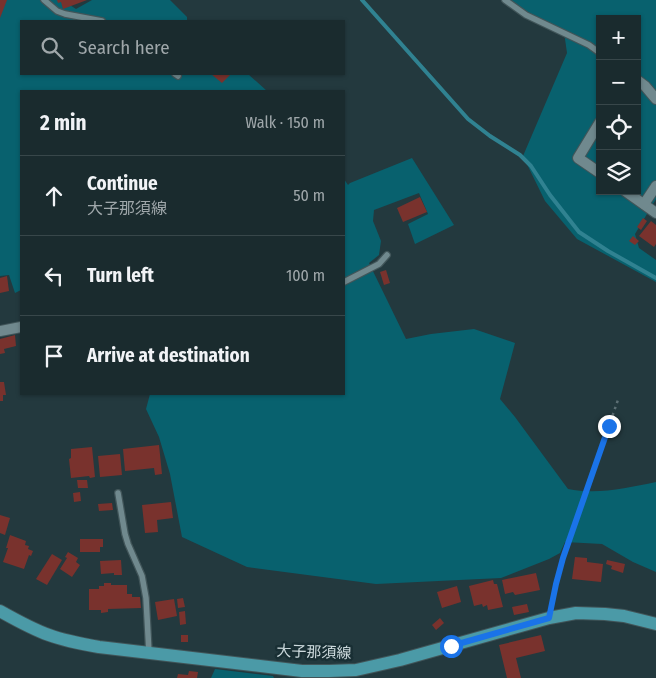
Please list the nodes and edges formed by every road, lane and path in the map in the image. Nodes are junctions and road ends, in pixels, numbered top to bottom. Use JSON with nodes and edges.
{"nodes":[{"id":1,"x":44,"y":0,"type":"edge"},
{"id":2,"x":505,"y":0,"type":"edge"},
{"id":3,"x":97,"y":20,"type":"edge"},
{"id":4,"x":596,"y":50,"type":"edge"},
{"id":5,"x":641,"y":83,"type":"edge"},
{"id":6,"x":656,"y":99,"type":"edge"},
{"id":7,"x":596,"y":129,"type":"edge"},
{"id":8,"x":596,"y":170,"type":"edge"},
{"id":9,"x":656,"y":186,"type":"edge"},
{"id":10,"x":631,"y":195,"type":"edge"},
{"id":11,"x":644,"y":204,"type":"junction"},
{"id":12,"x":656,"y":213,"type":"edge"},
{"id":13,"x":387,"y":256,"type":"dead end"},
{"id":14,"x":345,"y":281,"type":"edge"},
{"id":15,"x":20,"y":327,"type":"edge"},
{"id":16,"x":0,"y":331,"type":"edge"},
{"id":17,"x":619,"y":397,"type":"dead end"},
{"id":18,"x":118,"y":493,"type":"dead end"},
{"id":19,"x":0,"y":611,"type":"edge"},
{"id":20,"x":549,"y":618,"type":"junction"},
{"id":21,"x":656,"y":624,"type":"edge"},
{"id":22,"x":149,"y":653,"type":"junction"}],
"edges":[{"from":1,"to":3,"type":"lane"},
{"from":2,"to":4,"type":"lane"},
{"from":5,"to":6,"type":"street"},
{"from":7,"to":8,"type":"street"},
{"from":9,"to":11,"type":"street"},
{"from":10,"to":11,"type":"street"},
{"from":11,"to":12,"type":"street"},
{"from":13,"to":14,"type":"lane"},
{"from":15,"to":16,"type":"street"},
{"from":17,"to":20,"type":"path"},
{"from":18,"to":22,"type":"lane"},
{"from":19,"to":22,"type":"main road","name":"大子那須線"},
{"from":20,"to":21,"type":"main road","name":"大子那須線"},
{"from":20,"to":22,"type":"main road","name":"大子那須線"}]}
